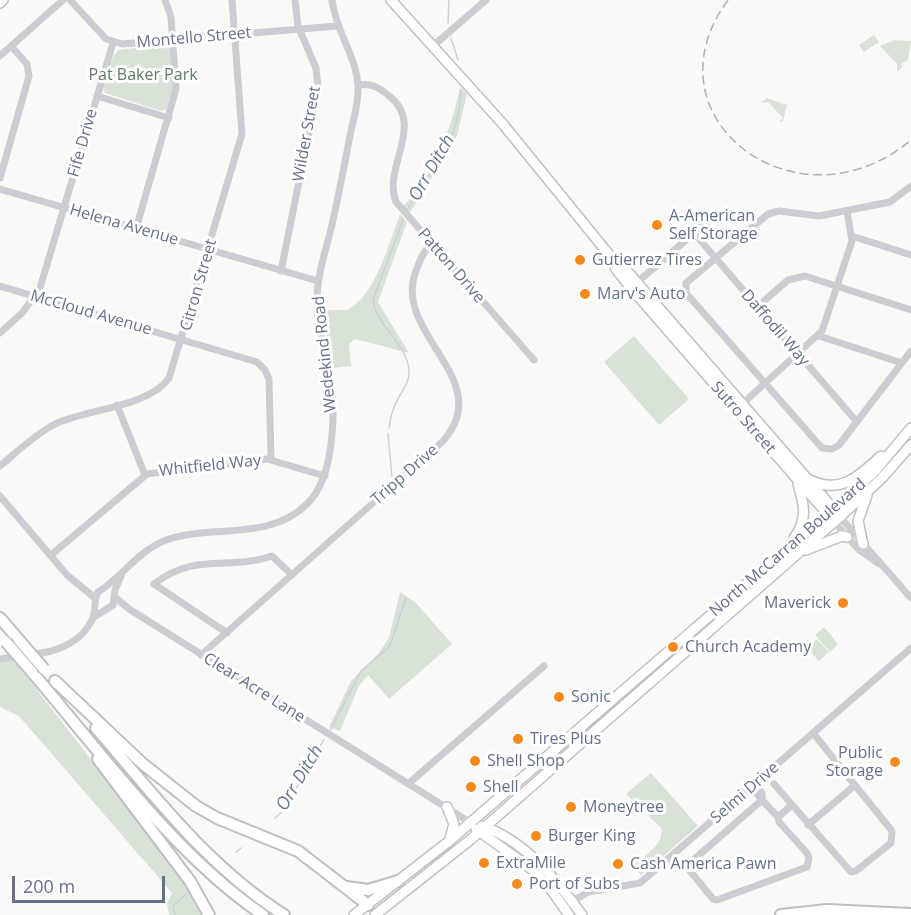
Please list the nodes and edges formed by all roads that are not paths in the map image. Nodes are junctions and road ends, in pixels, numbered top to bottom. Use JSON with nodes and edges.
{"nodes":[{"id":1,"x":3,"y":0,"type":"edge"},
{"id":2,"x":63,"y":0,"type":"edge"},
{"id":3,"x":70,"y":0,"type":"edge"},
{"id":4,"x":165,"y":0,"type":"edge"},
{"id":5,"x":232,"y":0,"type":"edge"},
{"id":6,"x":295,"y":0,"type":"edge"},
{"id":7,"x":332,"y":0,"type":"edge"},
{"id":8,"x":391,"y":0,"type":"edge"},
{"id":9,"x":486,"y":0,"type":"edge"},
{"id":10,"x":0,"y":3,"type":"edge"},
{"id":11,"x":337,"y":26,"type":"junction"},
{"id":12,"x":298,"y":29,"type":"junction"},
{"id":13,"x":235,"y":34,"type":"junction"},
{"id":14,"x":172,"y":40,"type":"junction"},
{"id":15,"x":113,"y":43,"type":"junction"},
{"id":16,"x":11,"y":46,"type":"junction"},
{"id":17,"x":433,"y":46,"type":"junction"},
{"id":18,"x":0,"y":56,"type":"edge"},
{"id":19,"x":358,"y":85,"type":"junction"},
{"id":20,"x":97,"y":96,"type":"junction"},
{"id":21,"x":169,"y":118,"type":"junction"},
{"id":22,"x":0,"y":178,"type":"edge"},
{"id":23,"x":911,"y":186,"type":"edge"},
{"id":24,"x":0,"y":189,"type":"edge"},
{"id":25,"x":64,"y":208,"type":"junction"},
{"id":26,"x":847,"y":211,"type":"junction"},
{"id":27,"x":707,"y":222,"type":"dead end"},
{"id":28,"x":136,"y":229,"type":"junction"},
{"id":29,"x":694,"y":234,"type":"junction"},
{"id":30,"x":852,"y":236,"type":"junction"},
{"id":31,"x":432,"y":244,"type":"junction"},
{"id":32,"x":209,"y":250,"type":"junction"},
{"id":33,"x":911,"y":255,"type":"edge"},
{"id":34,"x":714,"y":258,"type":"junction"},
{"id":35,"x":281,"y":271,"type":"junction"},
{"id":36,"x":318,"y":281,"type":"junction"},
{"id":37,"x":634,"y":285,"type":"junction"},
{"id":38,"x":0,"y":286,"type":"edge"},
{"id":39,"x":837,"y":286,"type":"junction"},
{"id":40,"x":36,"y":297,"type":"junction"},
{"id":41,"x":757,"y":307,"type":"junction"},
{"id":42,"x":911,"y":310,"type":"edge"},
{"id":43,"x":0,"y":333,"type":"edge"},
{"id":44,"x":819,"y":336,"type":"junction"},
{"id":45,"x":183,"y":340,"type":"junction"},
{"id":46,"x":911,"y":351,"type":"edge"},
{"id":47,"x":799,"y":355,"type":"junction"},
{"id":48,"x":534,"y":360,"type":"dead end"},
{"id":49,"x":902,"y":363,"type":"junction"},
{"id":50,"x":765,"y":384,"type":"junction"},
{"id":51,"x":117,"y":405,"type":"junction"},
{"id":52,"x":739,"y":407,"type":"junction"},
{"id":53,"x":857,"y":422,"type":"junction"},
{"id":54,"x":909,"y":431,"type":"edge"},
{"id":55,"x":911,"y":445,"type":"edge"},
{"id":56,"x":271,"y":459,"type":"junction"},
{"id":57,"x":0,"y":466,"type":"edge"},
{"id":58,"x":145,"y":475,"type":"junction"},
{"id":59,"x":325,"y":476,"type":"junction"},
{"id":60,"x":802,"y":479,"type":"junction"},
{"id":61,"x":873,"y":487,"type":"junction"},
{"id":62,"x":0,"y":496,"type":"edge"},
{"id":63,"x":834,"y":515,"type":"junction"},
{"id":64,"x":847,"y":537,"type":"junction"},
{"id":65,"x":863,"y":544,"type":"junction"},
{"id":66,"x":781,"y":554,"type":"junction"},
{"id":67,"x":51,"y":555,"type":"junction"},
{"id":68,"x":795,"y":555,"type":"junction"},
{"id":69,"x":886,"y":569,"type":"junction"},
{"id":70,"x":292,"y":575,"type":"junction"},
{"id":71,"x":121,"y":576,"type":"junction"},
{"id":72,"x":86,"y":589,"type":"junction"},
{"id":73,"x":101,"y":590,"type":"junction"},
{"id":74,"x":115,"y":596,"type":"junction"},
{"id":75,"x":911,"y":598,"type":"edge"},
{"id":76,"x":95,"y":600,"type":"junction"},
{"id":77,"x":110,"y":608,"type":"junction"},
{"id":78,"x":129,"y":609,"type":"junction"},
{"id":79,"x":94,"y":617,"type":"junction"},
{"id":80,"x":0,"y":618,"type":"edge"},
{"id":81,"x":227,"y":633,"type":"junction"},
{"id":82,"x":3,"y":638,"type":"edge"},
{"id":83,"x":911,"y":648,"type":"edge"},
{"id":84,"x":201,"y":655,"type":"junction"},
{"id":85,"x":0,"y":658,"type":"edge"},
{"id":86,"x":543,"y":666,"type":"dead end"},
{"id":87,"x":55,"y":681,"type":"junction"},
{"id":88,"x":58,"y":702,"type":"junction"},
{"id":89,"x":813,"y":734,"type":"junction"},
{"id":90,"x":408,"y":784,"type":"junction"},
{"id":91,"x":774,"y":784,"type":"dead end"},
{"id":92,"x":754,"y":786,"type":"junction"},
{"id":93,"x":854,"y":786,"type":"junction"},
{"id":94,"x":762,"y":800,"type":"junction"},
{"id":95,"x":792,"y":805,"type":"junction"},
{"id":96,"x":509,"y":806,"type":"junction"},
{"id":97,"x":447,"y":807,"type":"junction"},
{"id":98,"x":778,"y":817,"type":"junction"},
{"id":99,"x":471,"y":823,"type":"junction"},
{"id":100,"x":808,"y":825,"type":"junction"},
{"id":101,"x":482,"y":829,"type":"junction"},
{"id":102,"x":507,"y":839,"type":"junction"},
{"id":103,"x":448,"y":842,"type":"junction"},
{"id":104,"x":213,"y":877,"type":"junction"},
{"id":105,"x":398,"y":881,"type":"junction"},
{"id":106,"x":344,"y":885,"type":"junction"},
{"id":107,"x":368,"y":905,"type":"junction"},
{"id":108,"x":568,"y":908,"type":"edge"},
{"id":109,"x":378,"y":914,"type":"edge"},
{"id":110,"x":911,"y":914,"type":"edge"},
{"id":111,"x":209,"y":915,"type":"edge"},
{"id":112,"x":252,"y":915,"type":"edge"},
{"id":113,"x":263,"y":915,"type":"edge"},
{"id":114,"x":284,"y":915,"type":"edge"},
{"id":115,"x":354,"y":915,"type":"edge"},
{"id":116,"x":582,"y":915,"type":"edge"},
{"id":117,"x":781,"y":915,"type":"edge"}],
"edges":[{"from":1,"to":10,"type":"main road"},
{"from":2,"to":16,"type":"street"},
{"from":3,"to":15,"type":"street","name":"Montello Street"},
{"from":4,"to":14,"type":"street"},
{"from":5,"to":13,"type":"street","name":"Citron Street"},
{"from":6,"to":12,"type":"street","name":"Wilder Street"},
{"from":7,"to":11,"type":"street","name":"Wedekind Road"},
{"from":8,"to":17,"type":"main road","name":"Sutro Street"},
{"from":9,"to":17,"type":"street"},
{"from":11,"to":12,"type":"street","name":"Montello Street"},
{"from":11,"to":19,"type":"street","name":"Wedekind Road"},
{"from":12,"to":13,"type":"street","name":"Montello Street"},
{"from":12,"to":35,"type":"street","name":"Wilder Street"},
{"from":13,"to":14,"type":"street","name":"Montello Street"},
{"from":13,"to":32,"type":"street","name":"Citron Street"},
{"from":14,"to":15,"type":"street","name":"Montello Street"},
{"from":14,"to":21,"type":"street"},
{"from":15,"to":20,"type":"street","name":"Fife Drive"},
{"from":16,"to":18,"type":"street"},
{"from":16,"to":22,"type":"street"},
{"from":17,"to":37,"type":"main road","name":"Sutro Street"},
{"from":19,"to":31,"type":"street","name":"Patton Drive"},
{"from":19,"to":36,"type":"street","name":"Wedekind Road"},
{"from":20,"to":21,"type":"street"},
{"from":20,"to":25,"type":"street","name":"Fife Drive"},
{"from":21,"to":28,"type":"street"},
{"from":23,"to":26,"type":"street"},
{"from":24,"to":25,"type":"street","name":"Helena Avenue"},
{"from":25,"to":28,"type":"street","name":"Helena Avenue"},
{"from":25,"to":40,"type":"street","name":"Fife Drive"},
{"from":26,"to":30,"type":"street"},
{"from":26,"to":34,"type":"street"},
{"from":27,"to":29,"type":"street"},
{"from":28,"to":32,"type":"street","name":"Helena Avenue"},
{"from":29,"to":34,"type":"street","name":"Daffodil Way"},
{"from":29,"to":37,"type":"street"},
{"from":30,"to":33,"type":"street"},
{"from":30,"to":39,"type":"street"},
{"from":31,"to":48,"type":"street","name":"Patton Drive"},
{"from":31,"to":70,"type":"street","name":"Tripp Drive"},
{"from":32,"to":35,"type":"street","name":"Helena Avenue"},
{"from":32,"to":45,"type":"street","name":"Citron Street"},
{"from":34,"to":41,"type":"street","name":"Daffodil Way"},
{"from":34,"to":50,"type":"street"},
{"from":35,"to":36,"type":"street","name":"Helena Avenue"},
{"from":36,"to":59,"type":"street","name":"Wedekind Road"},
{"from":37,"to":52,"type":"main road","name":"Sutro Street"},
{"from":38,"to":40,"type":"street","name":"McCloud Avenue"},
{"from":39,"to":41,"type":"street"},
{"from":39,"to":42,"type":"street"},
{"from":39,"to":44,"type":"street"},
{"from":40,"to":43,"type":"street","name":"Fife Drive"},
{"from":40,"to":45,"type":"street","name":"McCloud Avenue"},
{"from":41,"to":47,"type":"street","name":"Daffodil Way"},
{"from":44,"to":47,"type":"street"},
{"from":44,"to":49,"type":"street"},
{"from":45,"to":51,"type":"street","name":"Citron Street"},
{"from":45,"to":56,"type":"street","name":"McCloud Avenue"},
{"from":46,"to":49,"type":"street"},
{"from":47,"to":50,"type":"street"},
{"from":47,"to":53,"type":"street","name":"Daffodil Way"},
{"from":49,"to":53,"type":"street"},
{"from":50,"to":52,"type":"street"},
{"from":50,"to":53,"type":"street"},
{"from":51,"to":57,"type":"street","name":"Citron Street"},
{"from":51,"to":58,"type":"street"},
{"from":52,"to":60,"type":"main road","name":"Sutro Street"},
{"from":54,"to":60,"type":"main road"},
{"from":54,"to":63,"type":"main road","name":"North McCarran Boulevard"},
{"from":55,"to":61,"type":"main road","name":"North McCarran Boulevard"},
{"from":56,"to":58,"type":"street","name":"Whitfield Way"},
{"from":56,"to":59,"type":"street","name":"Whitfield Way"},
{"from":58,"to":67,"type":"street","name":"Whitfield Way"},
{"from":59,"to":71,"type":"street","name":"Wedekind Road"},
{"from":60,"to":63,"type":"main road","name":"Sutro Street"},
{"from":60,"to":66,"type":"main road"},
{"from":61,"to":63,"type":"main road","name":"North McCarran Boulevard"},
{"from":61,"to":65,"type":"main road"},
{"from":62,"to":67,"type":"street"},
{"from":63,"to":64,"type":"street","name":"Sutro Street"},
{"from":63,"to":65,"type":"street","name":"Sutro Street"},
{"from":63,"to":66,"type":"main road","name":"North McCarran Boulevard"},
{"from":63,"to":68,"type":"main road","name":"North McCarran Boulevard"},
{"from":64,"to":68,"type":"main road"},
{"from":64,"to":69,"type":"street","name":"Sutro Street"},
{"from":65,"to":69,"type":"street","name":"Sutro Street"},
{"from":66,"to":99,"type":"main road","name":"North McCarran Boulevard"},
{"from":67,"to":72,"type":"street"},
{"from":68,"to":96,"type":"main road","name":"North McCarran Boulevard"},
{"from":69,"to":75,"type":"street","name":"Sutro Street"},
{"from":70,"to":81,"type":"street","name":"Tripp Drive"},
{"from":70,"to":81,"type":"street"},
{"from":71,"to":73,"type":"street","name":"Wedekind Road"},
{"from":71,"to":74,"type":"street","name":"Wedekind Road"},
{"from":72,"to":73,"type":"street"},
{"from":72,"to":76,"type":"street"},
{"from":73,"to":74,"type":"street"},
{"from":73,"to":76,"type":"street"},
{"from":74,"to":77,"type":"street"},
{"from":74,"to":78,"type":"street","name":"Clear Acre Lane"},
{"from":76,"to":77,"type":"street"},
{"from":76,"to":79,"type":"street"},
{"from":77,"to":78,"type":"street","name":"Clear Acre Lane"},
{"from":77,"to":79,"type":"street"},
{"from":78,"to":84,"type":"street","name":"Clear Acre Lane"},
{"from":79,"to":85,"type":"street"},
{"from":80,"to":87,"type":"highway","bridge":true},
{"from":81,"to":84,"type":"street","name":"Tripp Drive"},
{"from":82,"to":88,"type":"highway","bridge":true},
{"from":83,"to":89,"type":"street","name":"Selmi Drive"},
{"from":84,"to":90,"type":"street","name":"Clear Acre Lane"},
{"from":86,"to":90,"type":"street"},
{"from":87,"to":106,"type":"highway"},
{"from":87,"to":114,"type":"highway"},
{"from":88,"to":104,"type":"highway"},
{"from":88,"to":111,"type":"highway"},
{"from":89,"to":92,"type":"street","name":"Selmi Drive"},
{"from":89,"to":93,"type":"street"},
{"from":90,"to":97,"type":"street","name":"Clear Acre Lane"},
{"from":91,"to":95,"type":"street"},
{"from":92,"to":94,"type":"street"},
{"from":92,"to":108,"type":"street","name":"Selmi Drive"},
{"from":93,"to":100,"type":"street"},
{"from":93,"to":100,"type":"street"},
{"from":94,"to":98,"type":"street"},
{"from":94,"to":98,"type":"street"},
{"from":95,"to":98,"type":"street"},
{"from":95,"to":100,"type":"street"},
{"from":96,"to":101,"type":"main road","name":"North McCarran Boulevard"},
{"from":96,"to":102,"type":"main road"},
{"from":97,"to":99,"type":"street","name":"Clear Acre Lane"},
{"from":97,"to":103,"type":"main road"},
{"from":99,"to":101,"type":"main road","name":"Clear Acre Lane"},
{"from":99,"to":103,"type":"main road","name":"North McCarran Boulevard"},
{"from":101,"to":102,"type":"main road","name":"Clear Acre Lane"},
{"from":101,"to":108,"type":"main road","name":"Clear Acre Lane"},
{"from":101,"to":109,"type":"main road","name":"North McCarran Boulevard"},
{"from":102,"to":108,"type":"main road","name":"Clear Acre Lane"},
{"from":103,"to":105,"type":"main road","name":"North McCarran Boulevard"},
{"from":104,"to":112,"type":"highway"},
{"from":104,"to":113,"type":"highway"},
{"from":105,"to":106,"type":"highway"},
{"from":105,"to":107,"type":"main road","name":"North McCarran Boulevard"},
{"from":106,"to":107,"type":"highway"},
{"from":107,"to":109,"type":"main road"},
{"from":107,"to":115,"type":"main road","name":"North McCarran Boulevard"},
{"from":108,"to":116,"type":"main road","name":"Clear Acre Lane"},
{"from":110,"to":117,"type":"highway"}]}
